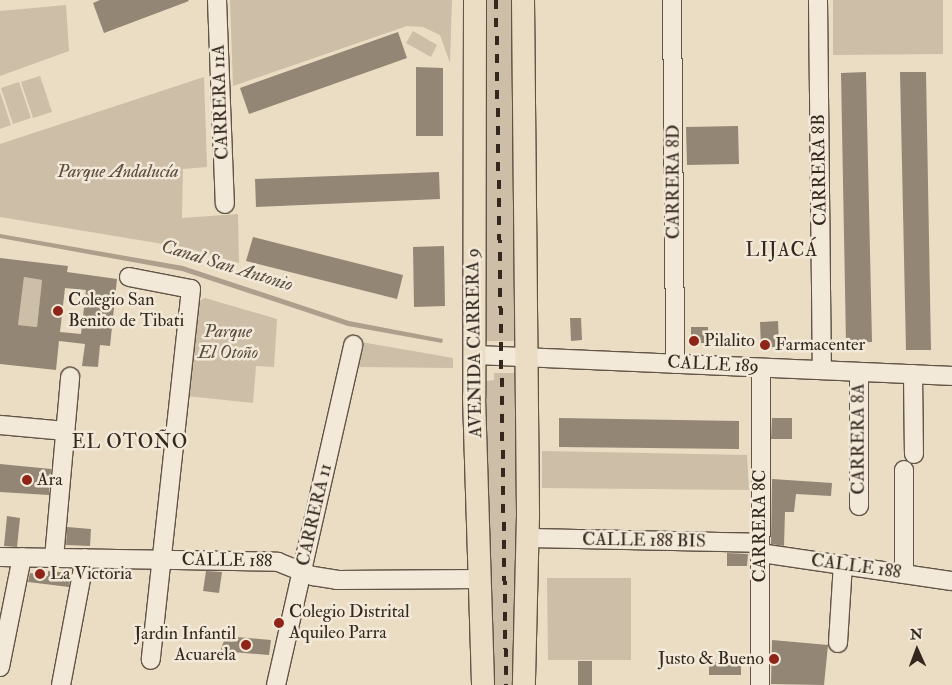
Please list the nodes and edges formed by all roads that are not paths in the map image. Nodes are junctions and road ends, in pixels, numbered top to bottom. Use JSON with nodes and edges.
{"nodes":[{"id":1,"x":217,"y":0,"type":"edge"},
{"id":2,"x":475,"y":0,"type":"edge"},
{"id":3,"x":523,"y":0,"type":"edge"},
{"id":4,"x":672,"y":0,"type":"edge"},
{"id":5,"x":818,"y":0,"type":"edge"},
{"id":6,"x":225,"y":204,"type":"dead end"},
{"id":7,"x":129,"y":277,"type":"dead end"},
{"id":8,"x":353,"y":345,"type":"dead end"},
{"id":9,"x":474,"y":355,"type":"junction"},
{"id":10,"x":528,"y":357,"type":"junction"},
{"id":11,"x":675,"y":364,"type":"junction"},
{"id":12,"x":761,"y":368,"type":"junction"},
{"id":13,"x":822,"y":370,"type":"junction"},
{"id":14,"x":859,"y":372,"type":"junction"},
{"id":15,"x":914,"y":374,"type":"junction"},
{"id":16,"x":952,"y":376,"type":"edge"},
{"id":17,"x":70,"y":377,"type":"dead end"},
{"id":18,"x":0,"y":425,"type":"edge"},
{"id":19,"x":65,"y":432,"type":"junction"},
{"id":20,"x":914,"y":454,"type":"dead end"},
{"id":21,"x":904,"y":470,"type":"dead end"},
{"id":22,"x":859,"y":506,"type":"dead end"},
{"id":23,"x":528,"y":538,"type":"junction"},
{"id":24,"x":760,"y":548,"type":"junction"},
{"id":25,"x":0,"y":557,"type":"edge"},
{"id":26,"x":22,"y":558,"type":"junction"},
{"id":27,"x":54,"y":558,"type":"junction"},
{"id":28,"x":85,"y":558,"type":"junction"},
{"id":29,"x":162,"y":560,"type":"junction"},
{"id":30,"x":843,"y":564,"type":"junction"},
{"id":31,"x":302,"y":571,"type":"junction"},
{"id":32,"x":904,"y":574,"type":"junction"},
{"id":33,"x":482,"y":579,"type":"junction"},
{"id":34,"x":952,"y":581,"type":"edge"},
{"id":35,"x":838,"y":642,"type":"dead end"},
{"id":36,"x":151,"y":660,"type":"dead end"},
{"id":37,"x":0,"y":667,"type":"edge"},
{"id":38,"x":61,"y":685,"type":"edge"},
{"id":39,"x":276,"y":685,"type":"edge"},
{"id":40,"x":483,"y":685,"type":"edge"},
{"id":41,"x":524,"y":685,"type":"edge"},
{"id":42,"x":760,"y":685,"type":"edge"}],
"edges":[{"from":1,"to":6,"type":"street","name":"CARRERA 11A"},
{"from":2,"to":9,"type":"main road","name":"AVENIDA CARRERA 9"},
{"from":3,"to":10,"type":"main road"},
{"from":4,"to":11,"type":"street","name":"CARRERA 8D"},
{"from":5,"to":13,"type":"street","name":"CARRERA 8B"},
{"from":7,"to":29,"type":"street"},
{"from":8,"to":31,"type":"street","name":"CARRERA 11"},
{"from":9,"to":10,"type":"street","name":"CALLE 189"},
{"from":9,"to":33,"type":"main road","name":"AVENIDA CARRERA 9"},
{"from":10,"to":11,"type":"street","name":"CALLE 189"},
{"from":10,"to":23,"type":"main road"},
{"from":11,"to":12,"type":"street","name":"CALLE 189"},
{"from":12,"to":13,"type":"street","name":"CALLE 189"},
{"from":12,"to":24,"type":"street","name":"CARRERA 8C"},
{"from":13,"to":14,"type":"street","name":"CALLE 189"},
{"from":14,"to":15,"type":"street","name":"CALLE 189"},
{"from":14,"to":22,"type":"street","name":"CARRERA 8A"},
{"from":15,"to":16,"type":"street","name":"CALLE 189"},
{"from":15,"to":20,"type":"street"},
{"from":17,"to":19,"type":"street"},
{"from":18,"to":19,"type":"street"},
{"from":19,"to":27,"type":"street"},
{"from":21,"to":32,"type":"street"},
{"from":23,"to":24,"type":"street","name":"CALLE 188 BIS"},
{"from":23,"to":41,"type":"main road"},
{"from":24,"to":30,"type":"street","name":"CALLE 188"},
{"from":24,"to":42,"type":"street","name":"CARRERA 8C"},
{"from":25,"to":26,"type":"street","name":"CALLE 188"},
{"from":26,"to":27,"type":"street","name":"CALLE 188"},
{"from":26,"to":37,"type":"street"},
{"from":27,"to":28,"type":"street","name":"CALLE 188"},
{"from":28,"to":29,"type":"street","name":"CALLE 188"},
{"from":28,"to":38,"type":"street"},
{"from":29,"to":31,"type":"street","name":"CALLE 188"},
{"from":29,"to":36,"type":"street"},
{"from":30,"to":32,"type":"street","name":"CALLE 188"},
{"from":30,"to":35,"type":"street"},
{"from":31,"to":33,"type":"street","name":"CALLE 188"},
{"from":31,"to":39,"type":"street","name":"CARRERA 11"},
{"from":32,"to":34,"type":"street","name":"CALLE 188"},
{"from":33,"to":40,"type":"main road","name":"AVENIDA CARRERA 9"}]}
